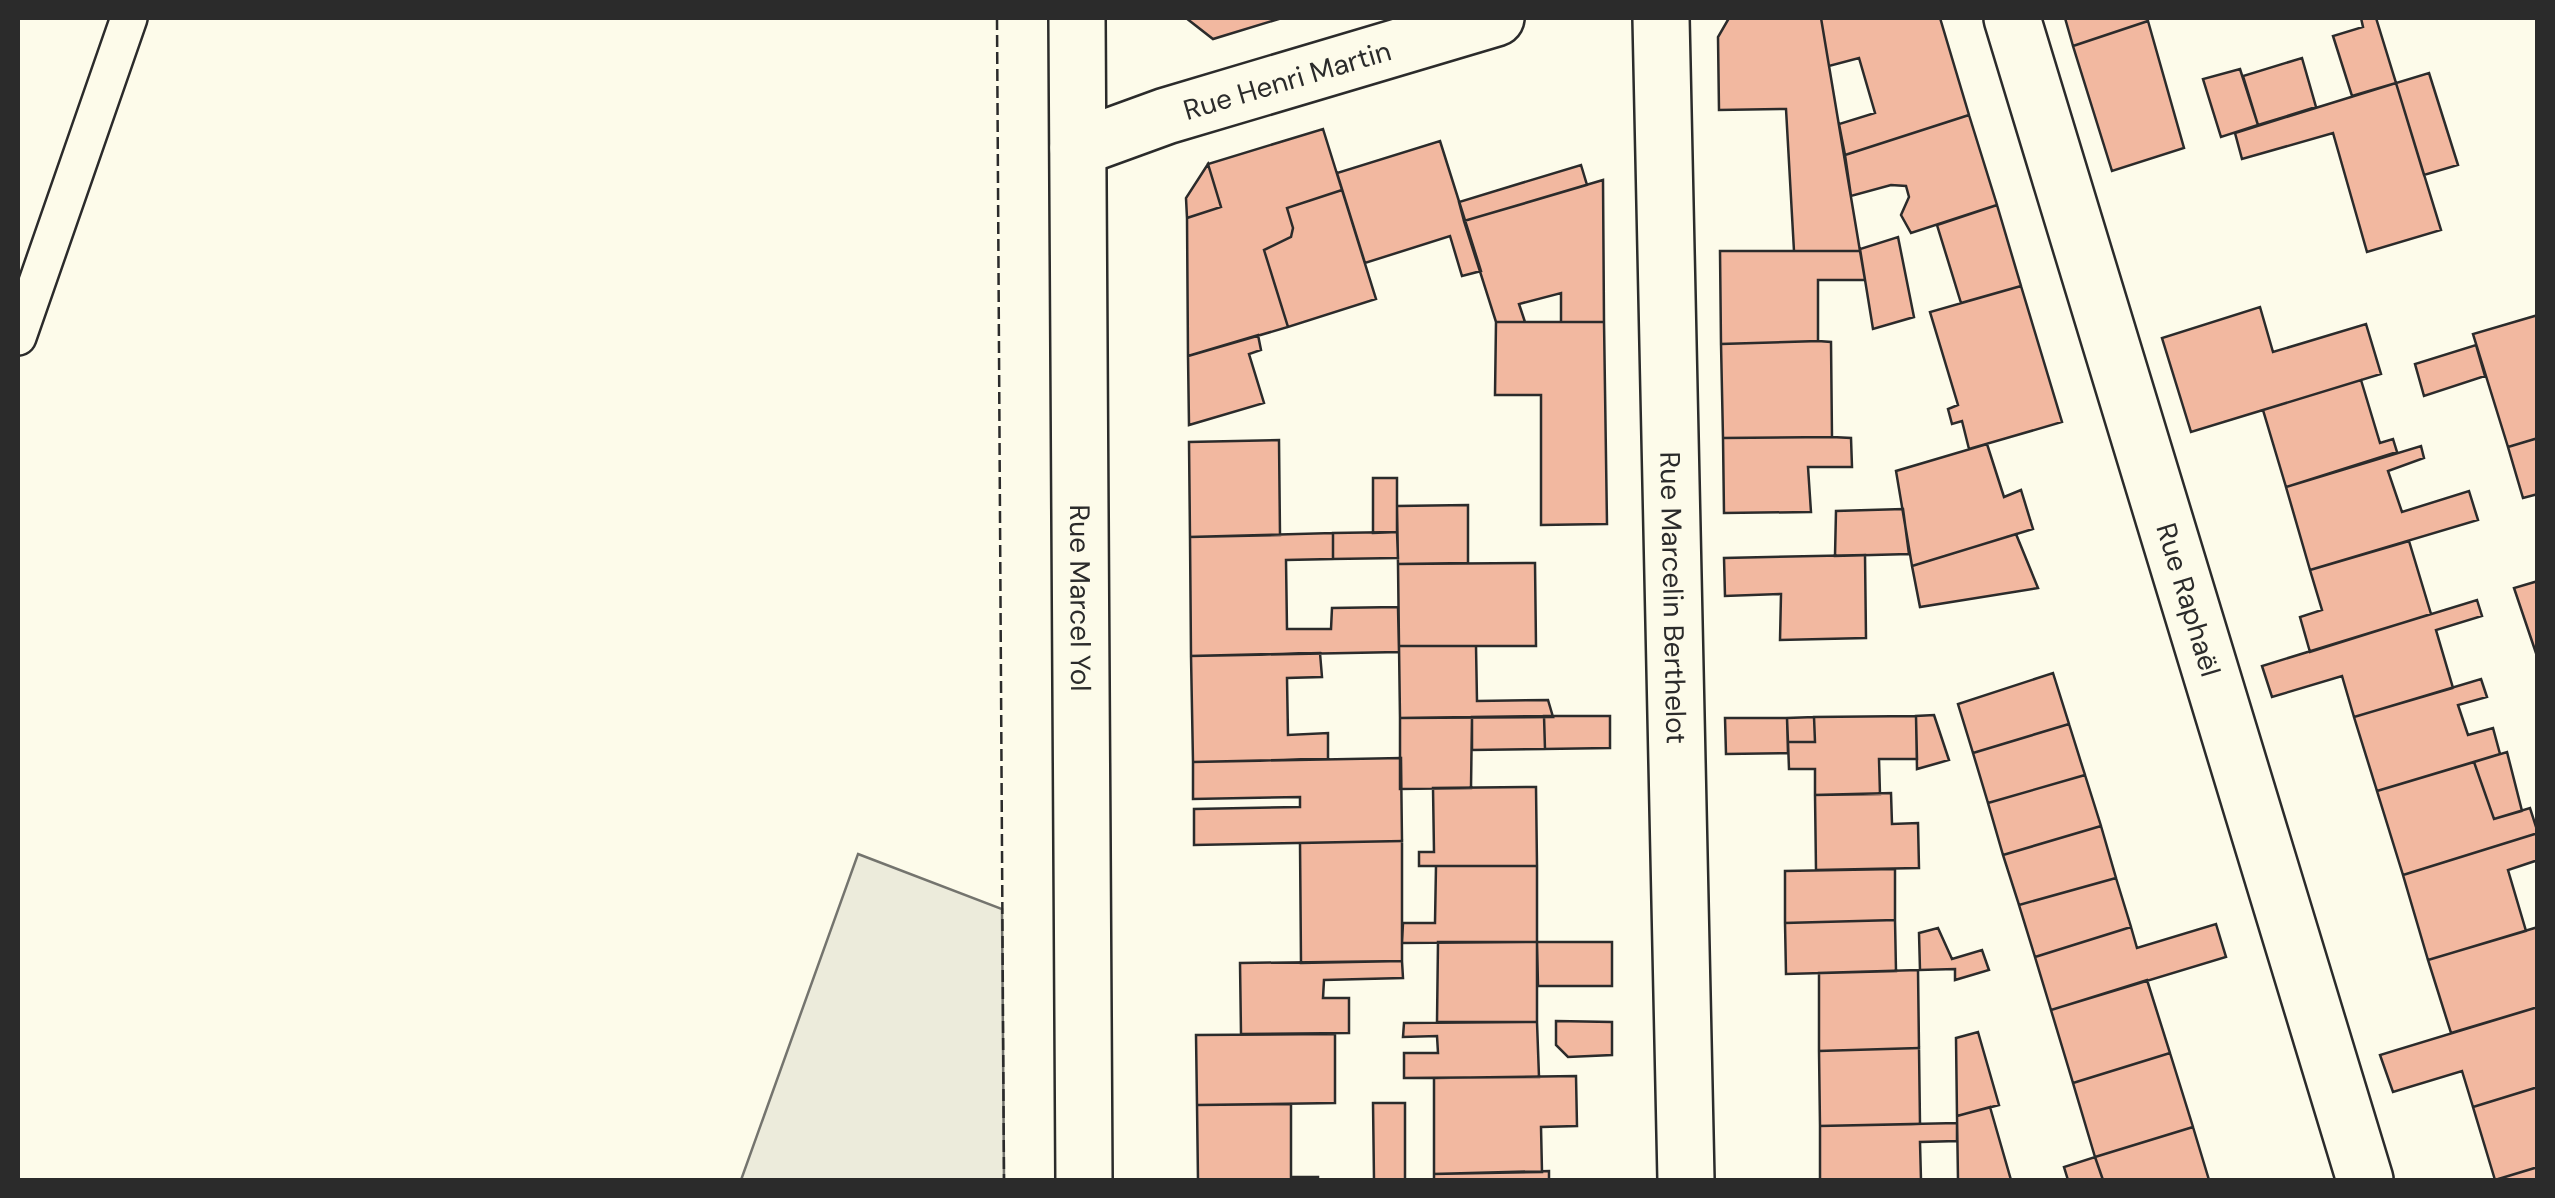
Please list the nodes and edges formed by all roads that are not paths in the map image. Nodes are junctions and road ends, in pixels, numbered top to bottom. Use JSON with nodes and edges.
{"nodes":[{"id":1,"x":130,"y":18,"type":"edge"},
{"id":2,"x":1077,"y":18,"type":"edge"},
{"id":3,"x":1496,"y":18,"type":"edge"},
{"id":4,"x":1661,"y":18,"type":"edge"},
{"id":5,"x":2012,"y":18,"type":"edge"},
{"id":6,"x":1078,"y":148,"type":"junction"},
{"id":7,"x":18,"y":338,"type":"edge"},
{"id":8,"x":1084,"y":1180,"type":"edge"},
{"id":9,"x":1686,"y":1180,"type":"edge"},
{"id":10,"x":2365,"y":1180,"type":"edge"}],
"edges":[{"from":1,"to":7,"type":"lane"},
{"from":2,"to":6,"type":"street","name":"Rue Marcel Yol"},
{"from":3,"to":6,"type":"street","name":"Rue Henri Martin"},
{"from":4,"to":9,"type":"street","name":"Rue Marcelin Berthelot"},
{"from":5,"to":10,"type":"street","name":"Rue Raphaël"},
{"from":6,"to":8,"type":"street","name":"Rue Marcel Yol"}]}
